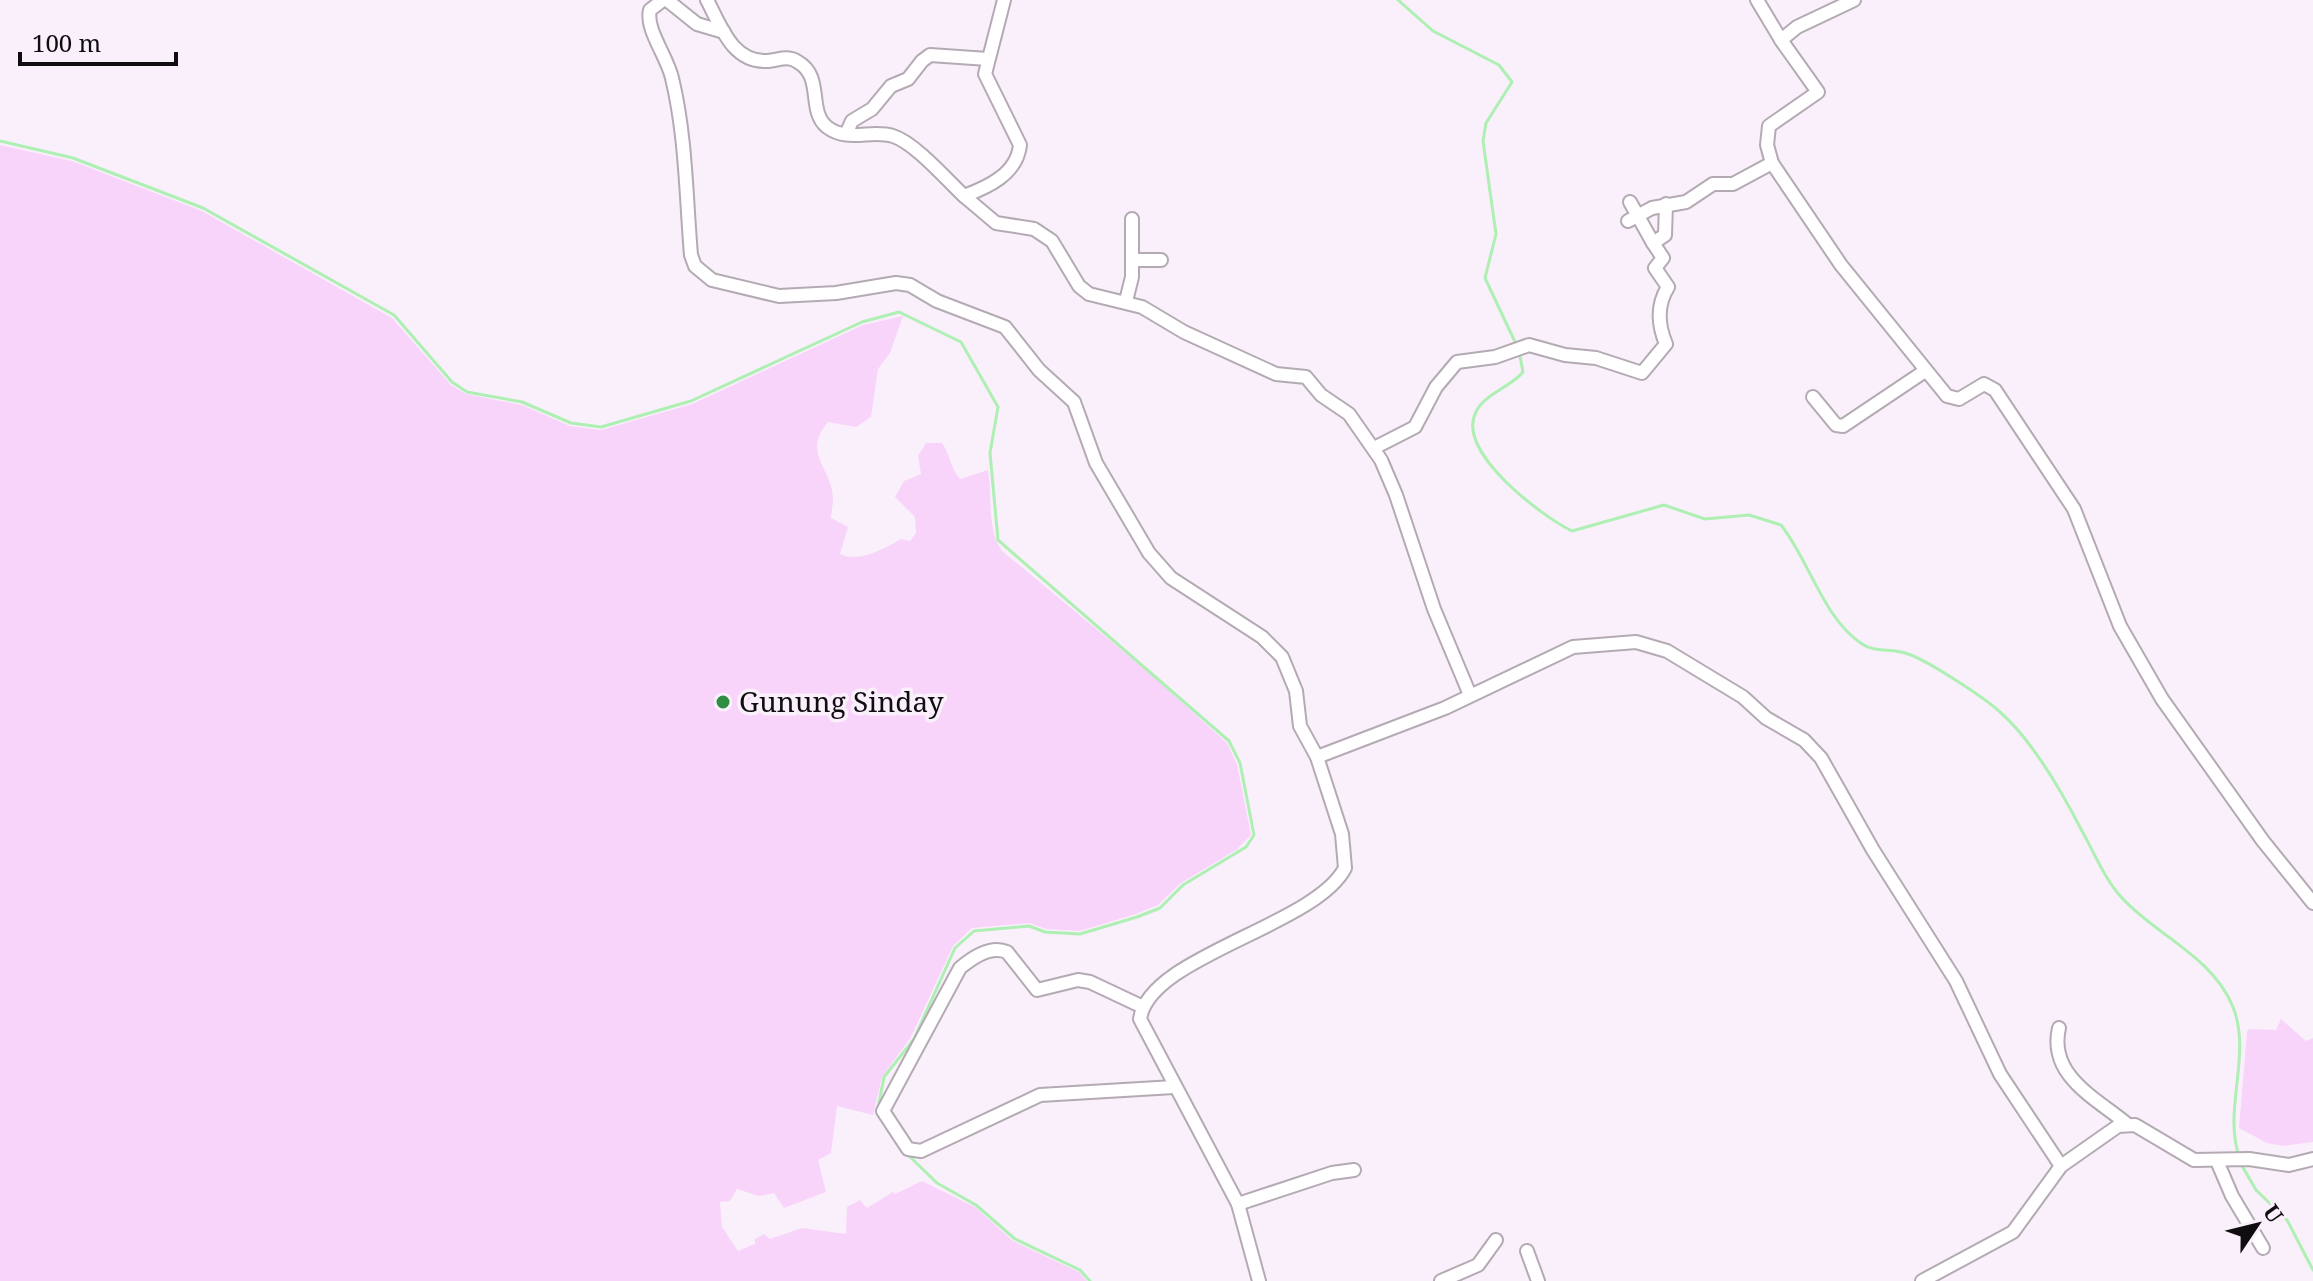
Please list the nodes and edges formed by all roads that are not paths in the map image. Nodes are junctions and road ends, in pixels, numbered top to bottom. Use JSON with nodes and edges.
{"nodes":[{"id":1,"x":665,"y":0,"type":"edge"},
{"id":2,"x":707,"y":0,"type":"edge"},
{"id":3,"x":1004,"y":0,"type":"edge"},
{"id":4,"x":1757,"y":0,"type":"edge"},
{"id":5,"x":1854,"y":0,"type":"edge"},
{"id":6,"x":724,"y":32,"type":"junction"},
{"id":7,"x":1781,"y":40,"type":"junction"},
{"id":8,"x":988,"y":59,"type":"junction"},
{"id":9,"x":846,"y":134,"type":"junction"},
{"id":10,"x":1772,"y":163,"type":"junction"},
{"id":11,"x":964,"y":196,"type":"junction"},
{"id":12,"x":1630,"y":202,"type":"dead end"},
{"id":13,"x":1666,"y":204,"type":"junction"},
{"id":14,"x":1633,"y":218,"type":"junction"},
{"id":15,"x":1132,"y":219,"type":"dead end"},
{"id":16,"x":1653,"y":243,"type":"junction"},
{"id":17,"x":1132,"y":260,"type":"junction"},
{"id":18,"x":1161,"y":260,"type":"dead end"},
{"id":19,"x":1126,"y":301,"type":"junction"},
{"id":20,"x":1925,"y":371,"type":"junction"},
{"id":21,"x":1813,"y":397,"type":"dead end"},
{"id":22,"x":1374,"y":448,"type":"junction"},
{"id":23,"x":1470,"y":695,"type":"junction"},
{"id":24,"x":1317,"y":757,"type":"junction"},
{"id":25,"x":2313,"y":903,"type":"edge"},
{"id":26,"x":1143,"y":1007,"type":"junction"},
{"id":27,"x":2059,"y":1028,"type":"dead end"},
{"id":28,"x":1174,"y":1087,"type":"junction"},
{"id":29,"x":2127,"y":1124,"type":"junction"},
{"id":30,"x":2313,"y":1159,"type":"edge"},
{"id":31,"x":2219,"y":1161,"type":"junction"},
{"id":32,"x":2061,"y":1166,"type":"junction"},
{"id":33,"x":1354,"y":1170,"type":"dead end"},
{"id":34,"x":1238,"y":1204,"type":"junction"},
{"id":35,"x":1496,"y":1240,"type":"dead end"},
{"id":36,"x":2263,"y":1248,"type":"dead end"},
{"id":37,"x":1527,"y":1251,"type":"dead end"},
{"id":38,"x":1259,"y":1281,"type":"edge"},
{"id":39,"x":1441,"y":1281,"type":"edge"},
{"id":40,"x":1538,"y":1281,"type":"edge"},
{"id":41,"x":1922,"y":1281,"type":"edge"}],
"edges":[{"from":1,"to":6,"type":"street"},
{"from":1,"to":24,"type":"street"},
{"from":2,"to":6,"type":"street"},
{"from":3,"to":8,"type":"street"},
{"from":4,"to":7,"type":"street"},
{"from":5,"to":7,"type":"street"},
{"from":6,"to":9,"type":"street"},
{"from":7,"to":10,"type":"street"},
{"from":8,"to":9,"type":"street"},
{"from":8,"to":11,"type":"street"},
{"from":9,"to":11,"type":"street"},
{"from":10,"to":13,"type":"street"},
{"from":10,"to":20,"type":"street"},
{"from":11,"to":19,"type":"street"},
{"from":12,"to":14,"type":"street"},
{"from":13,"to":14,"type":"street"},
{"from":13,"to":16,"type":"street"},
{"from":14,"to":16,"type":"street"},
{"from":15,"to":17,"type":"street"},
{"from":16,"to":22,"type":"street"},
{"from":17,"to":18,"type":"street"},
{"from":17,"to":19,"type":"street"},
{"from":19,"to":22,"type":"street"},
{"from":20,"to":21,"type":"street"},
{"from":20,"to":25,"type":"street"},
{"from":22,"to":23,"type":"street"},
{"from":23,"to":24,"type":"street"},
{"from":23,"to":32,"type":"street"},
{"from":24,"to":26,"type":"street"},
{"from":26,"to":28,"type":"street"},
{"from":26,"to":28,"type":"street"},
{"from":27,"to":29,"type":"street"},
{"from":28,"to":34,"type":"street"},
{"from":29,"to":31,"type":"street"},
{"from":29,"to":32,"type":"street"},
{"from":30,"to":31,"type":"street"},
{"from":31,"to":36,"type":"street"},
{"from":32,"to":41,"type":"street"},
{"from":33,"to":34,"type":"street"},
{"from":34,"to":38,"type":"street"},
{"from":35,"to":39,"type":"street"},
{"from":37,"to":40,"type":"street"}]}
